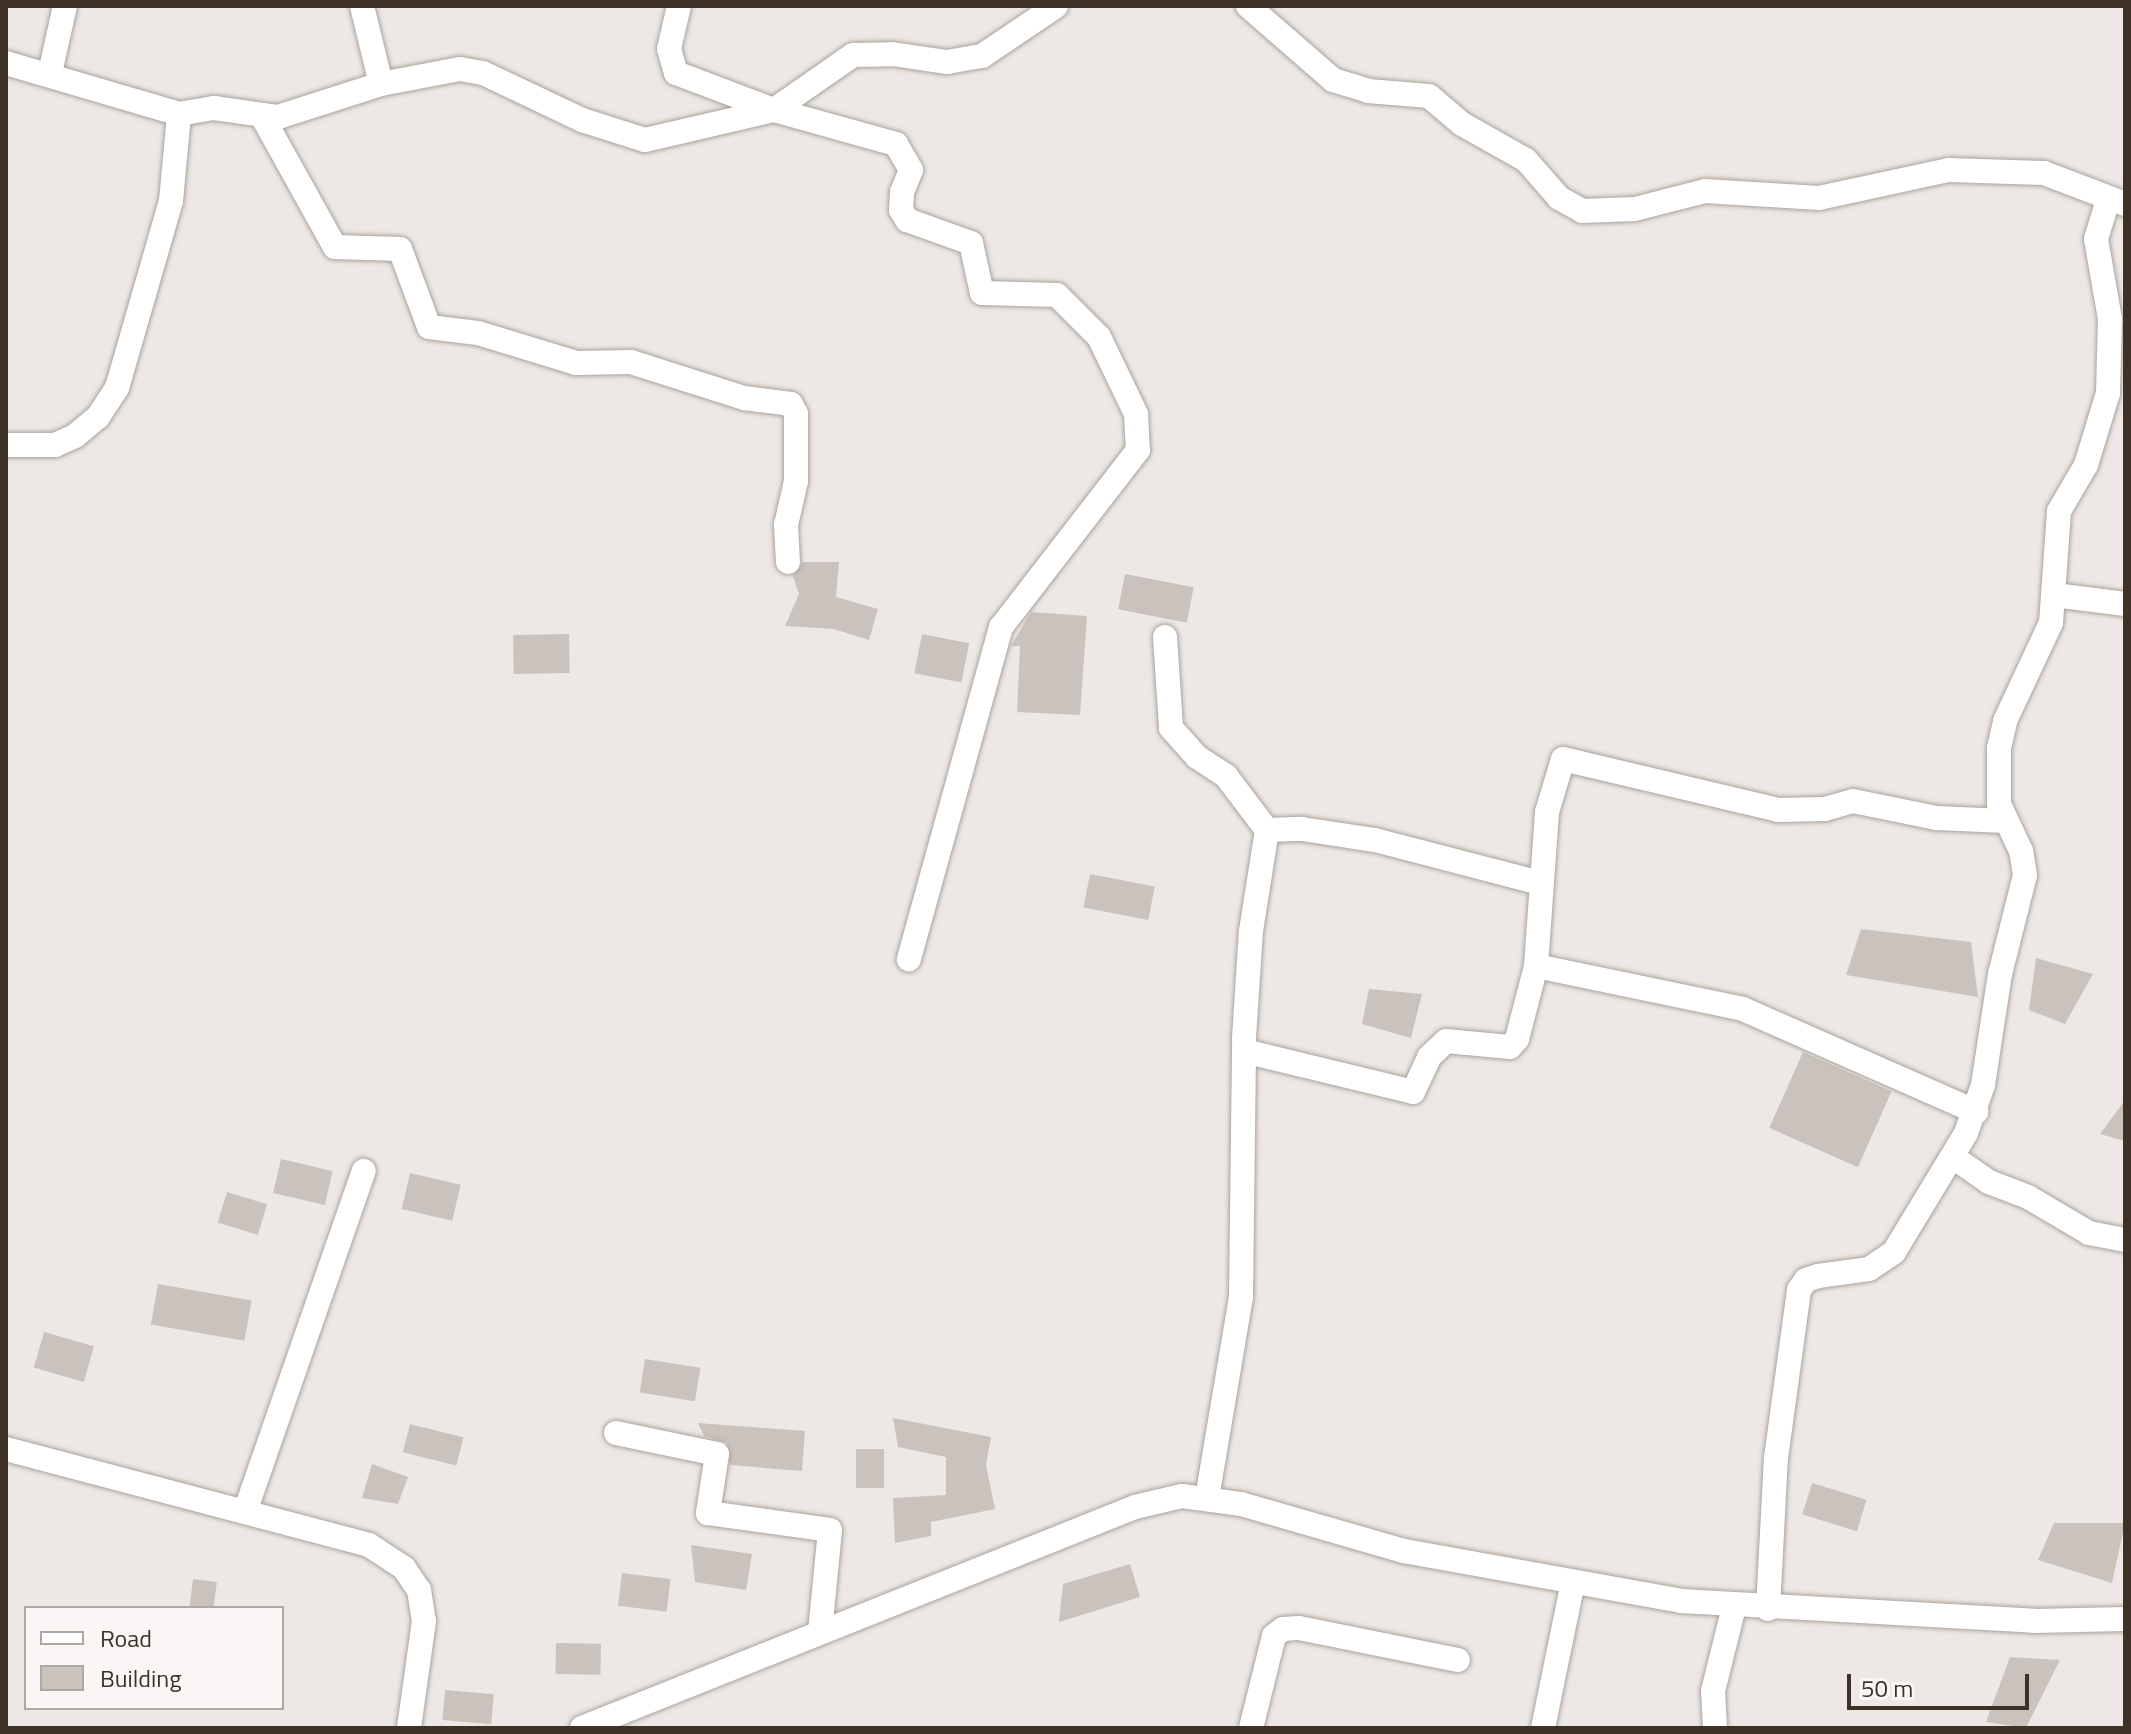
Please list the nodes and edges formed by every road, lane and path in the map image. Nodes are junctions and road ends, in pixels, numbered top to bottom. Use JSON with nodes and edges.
{"nodes":[{"id":1,"x":65,"y":6,"type":"edge"},
{"id":2,"x":362,"y":6,"type":"edge"},
{"id":3,"x":679,"y":6,"type":"edge"},
{"id":4,"x":1056,"y":6,"type":"edge"},
{"id":5,"x":1248,"y":6,"type":"edge"},
{"id":6,"x":6,"y":63,"type":"edge"},
{"id":7,"x":50,"y":73,"type":"junction"},
{"id":8,"x":381,"y":84,"type":"junction"},
{"id":9,"x":774,"y":110,"type":"junction"},
{"id":10,"x":179,"y":114,"type":"junction"},
{"id":11,"x":262,"y":116,"type":"junction"},
{"id":12,"x":2116,"y":202,"type":"edge"},
{"id":13,"x":6,"y":445,"type":"edge"},
{"id":14,"x":788,"y":562,"type":"dead end"},
{"id":15,"x":2054,"y":595,"type":"junction"},
{"id":16,"x":2125,"y":604,"type":"edge"},
{"id":17,"x":1165,"y":637,"type":"dead end"},
{"id":18,"x":2005,"y":821,"type":"junction"},
{"id":19,"x":1267,"y":830,"type":"junction"},
{"id":20,"x":1540,"y":883,"type":"junction"},
{"id":21,"x":909,"y":959,"type":"dead end"},
{"id":22,"x":1536,"y":966,"type":"junction"},
{"id":23,"x":1244,"y":1051,"type":"junction"},
{"id":24,"x":1976,"y":1112,"type":"junction"},
{"id":25,"x":1953,"y":1157,"type":"junction"},
{"id":26,"x":364,"y":1171,"type":"dead end"},
{"id":27,"x":2125,"y":1240,"type":"edge"},
{"id":28,"x":616,"y":1433,"type":"dead end"},
{"id":29,"x":6,"y":1449,"type":"edge"},
{"id":30,"x":1207,"y":1498,"type":"junction"},
{"id":31,"x":246,"y":1509,"type":"junction"},
{"id":32,"x":1573,"y":1582,"type":"junction"},
{"id":33,"x":1734,"y":1607,"type":"junction"},
{"id":34,"x":1768,"y":1609,"type":"junction"},
{"id":35,"x":2125,"y":1619,"type":"edge"},
{"id":36,"x":820,"y":1632,"type":"junction"},
{"id":37,"x":1458,"y":1660,"type":"dead end"},
{"id":38,"x":409,"y":1728,"type":"edge"},
{"id":39,"x":582,"y":1728,"type":"edge"},
{"id":40,"x":1251,"y":1728,"type":"edge"},
{"id":41,"x":1543,"y":1728,"type":"edge"},
{"id":42,"x":1715,"y":1728,"type":"edge"}],
"edges":[{"from":1,"to":7,"type":"street"},
{"from":2,"to":8,"type":"street"},
{"from":3,"to":9,"type":"street"},
{"from":4,"to":9,"type":"street"},
{"from":5,"to":12,"type":"street"},
{"from":6,"to":7,"type":"street"},
{"from":7,"to":10,"type":"street"},
{"from":8,"to":9,"type":"street"},
{"from":8,"to":11,"type":"street"},
{"from":9,"to":21,"type":"street"},
{"from":10,"to":11,"type":"street"},
{"from":10,"to":13,"type":"street"},
{"from":11,"to":14,"type":"street"},
{"from":12,"to":15,"type":"street"},
{"from":15,"to":16,"type":"street"},
{"from":15,"to":18,"type":"street"},
{"from":17,"to":19,"type":"street"},
{"from":18,"to":20,"type":"street"},
{"from":18,"to":24,"type":"street"},
{"from":19,"to":20,"type":"street"},
{"from":19,"to":23,"type":"street"},
{"from":20,"to":22,"type":"street"},
{"from":22,"to":23,"type":"street"},
{"from":22,"to":24,"type":"street"},
{"from":23,"to":30,"type":"street"},
{"from":24,"to":25,"type":"street"},
{"from":25,"to":27,"type":"street"},
{"from":25,"to":34,"type":"street"},
{"from":26,"to":31,"type":"street"},
{"from":28,"to":36,"type":"street"},
{"from":29,"to":31,"type":"street"},
{"from":30,"to":32,"type":"street"},
{"from":30,"to":36,"type":"street"},
{"from":31,"to":38,"type":"street"},
{"from":32,"to":33,"type":"street"},
{"from":32,"to":41,"type":"street"},
{"from":33,"to":34,"type":"street"},
{"from":33,"to":42,"type":"street"},
{"from":34,"to":35,"type":"street"},
{"from":36,"to":39,"type":"street"},
{"from":37,"to":40,"type":"street"}]}
